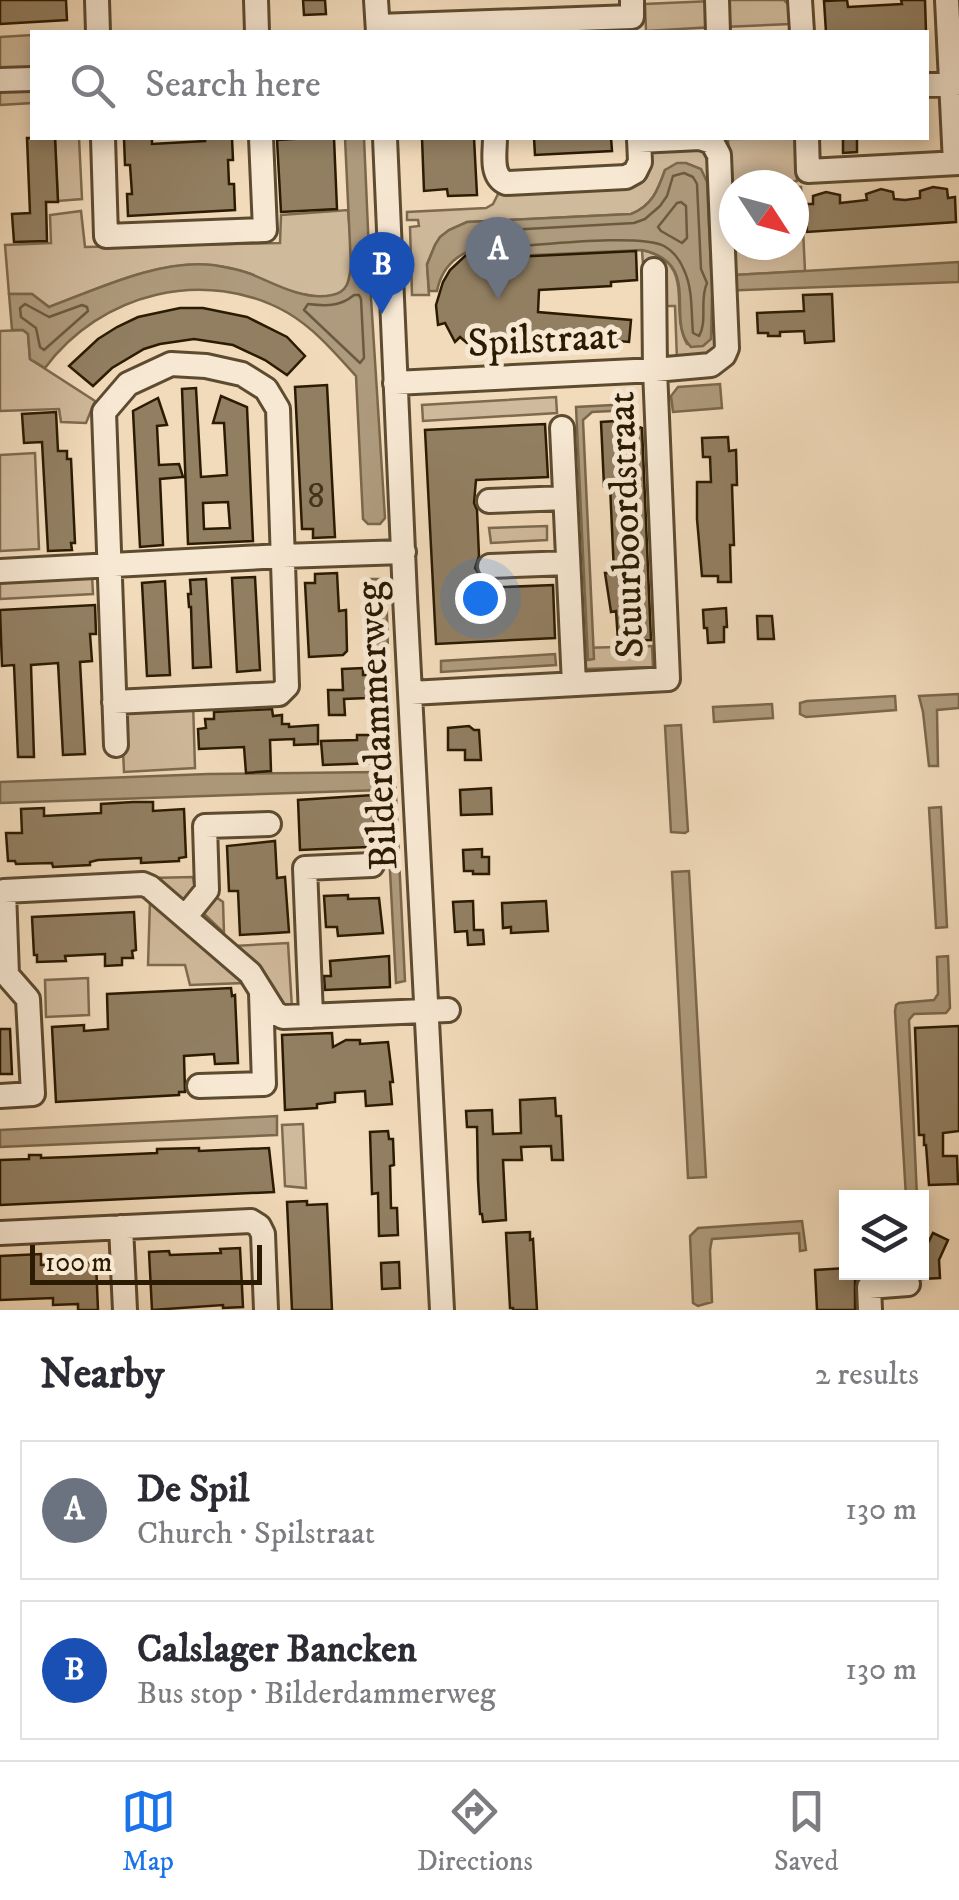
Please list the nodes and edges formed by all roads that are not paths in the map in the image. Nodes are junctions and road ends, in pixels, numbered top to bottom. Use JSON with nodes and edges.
{"nodes":[{"id":1,"x":97,"y":0,"type":"edge"},
{"id":2,"x":256,"y":0,"type":"edge"},
{"id":3,"x":376,"y":0,"type":"edge"},
{"id":4,"x":717,"y":0,"type":"edge"},
{"id":5,"x":800,"y":0,"type":"edge"},
{"id":6,"x":947,"y":0,"type":"edge"},
{"id":7,"x":633,"y":17,"type":"edge"},
{"id":8,"x":490,"y":18,"type":"edge"},
{"id":9,"x":98,"y":30,"type":"edge"},
{"id":10,"x":258,"y":30,"type":"edge"},
{"id":11,"x":378,"y":30,"type":"edge"},
{"id":12,"x":718,"y":30,"type":"edge"},
{"id":13,"x":802,"y":30,"type":"edge"},
{"id":14,"x":30,"y":78,"type":"edge"},
{"id":15,"x":0,"y":80,"type":"edge"},
{"id":16,"x":955,"y":84,"type":"edge"},
{"id":17,"x":929,"y":85,"type":"edge"},
{"id":18,"x":102,"y":140,"type":"edge"},
{"id":19,"x":262,"y":140,"type":"edge"},
{"id":20,"x":385,"y":140,"type":"edge"},
{"id":21,"x":494,"y":140,"type":"edge"},
{"id":22,"x":686,"y":140,"type":"edge"},
{"id":23,"x":715,"y":140,"type":"edge"},
{"id":24,"x":807,"y":140,"type":"edge"},
{"id":25,"x":639,"y":147,"type":"edge"},
{"id":26,"x":957,"y":163,"type":"edge"},
{"id":27,"x":654,"y":270,"type":"dead end"},
{"id":28,"x":654,"y":370,"type":"junction"},
{"id":29,"x":395,"y":383,"type":"junction"},
{"id":30,"x":562,"y":428,"type":"dead end"},
{"id":31,"x":566,"y":498,"type":"junction"},
{"id":32,"x":489,"y":500,"type":"dead end"},
{"id":33,"x":404,"y":552,"type":"junction"},
{"id":34,"x":282,"y":556,"type":"junction"},
{"id":35,"x":568,"y":562,"type":"junction"},
{"id":36,"x":110,"y":566,"type":"junction"},
{"id":37,"x":490,"y":566,"type":"dead end"},
{"id":38,"x":0,"y":571,"type":"edge"},
{"id":39,"x":574,"y":684,"type":"junction"},
{"id":40,"x":412,"y":692,"type":"junction"},
{"id":41,"x":114,"y":702,"type":"junction"},
{"id":42,"x":116,"y":745,"type":"dead end"},
{"id":43,"x":269,"y":824,"type":"dead end"},
{"id":44,"x":372,"y":865,"type":"dead end"},
{"id":45,"x":2,"y":888,"type":"edge"},
{"id":46,"x":186,"y":916,"type":"junction"},
{"id":47,"x":4,"y":975,"type":"edge"},
{"id":48,"x":261,"y":993,"type":"junction"},
{"id":49,"x":437,"y":1010,"type":"junction"},
{"id":50,"x":312,"y":1016,"type":"junction"},
{"id":51,"x":199,"y":1086,"type":"dead end"},
{"id":52,"x":0,"y":1096,"type":"edge"},
{"id":53,"x":121,"y":1227,"type":"junction"},
{"id":54,"x":0,"y":1233,"type":"edge"},
{"id":55,"x":899,"y":1280,"type":"edge"},
{"id":56,"x":908,"y":1280,"type":"edge"},
{"id":57,"x":446,"y":1304,"type":"edge"},
{"id":58,"x":125,"y":1310,"type":"edge"},
{"id":59,"x":266,"y":1310,"type":"edge"},
{"id":60,"x":870,"y":1310,"type":"edge"},
{"id":61,"x":907,"y":1310,"type":"edge"}],
"edges":[{"from":1,"to":9,"type":"street"},
{"from":2,"to":10,"type":"street"},
{"from":3,"to":11,"type":"street"},
{"from":4,"to":12,"type":"street"},
{"from":5,"to":13,"type":"street"},
{"from":6,"to":16,"type":"street"},
{"from":7,"to":8,"type":"street"},
{"from":8,"to":11,"type":"street"},
{"from":14,"to":15,"type":"street"},
{"from":16,"to":17,"type":"street"},
{"from":16,"to":26,"type":"street"},
{"from":18,"to":19,"type":"street"},
{"from":20,"to":29,"type":"street","name":"Bilderdammerweg"},
{"from":21,"to":25,"type":"street","name":"Stuurboordstraat"},
{"from":22,"to":25,"type":"street","name":"Stuurboordstraat"},
{"from":23,"to":28,"type":"street","name":"Stuurboordstraat"},
{"from":24,"to":26,"type":"street"},
{"from":27,"to":28,"type":"street","name":"Spilstraat"},
{"from":28,"to":29,"type":"street","name":"Spilstraat"},
{"from":28,"to":39,"type":"street","name":"Stuurboordstraat"},
{"from":29,"to":33,"type":"street","name":"Bilderdammerweg"},
{"from":30,"to":31,"type":"street"},
{"from":31,"to":32,"type":"street"},
{"from":31,"to":35,"type":"street"},
{"from":33,"to":34,"type":"street"},
{"from":33,"to":40,"type":"street","name":"Bilderdammerweg"},
{"from":34,"to":36,"type":"street"},
{"from":34,"to":36,"type":"street"},
{"from":34,"to":41,"type":"street"},
{"from":35,"to":37,"type":"street"},
{"from":35,"to":39,"type":"street"},
{"from":36,"to":38,"type":"street"},
{"from":36,"to":41,"type":"street"},
{"from":39,"to":40,"type":"street"},
{"from":40,"to":49,"type":"street","name":"Bilderdammerweg"},
{"from":41,"to":42,"type":"street"},
{"from":43,"to":46,"type":"street"},
{"from":44,"to":50,"type":"street"},
{"from":45,"to":46,"type":"street"},
{"from":45,"to":47,"type":"street"},
{"from":46,"to":48,"type":"street"},
{"from":47,"to":52,"type":"street"},
{"from":48,"to":50,"type":"street"},
{"from":48,"to":51,"type":"street"},
{"from":49,"to":50,"type":"street"},
{"from":49,"to":57,"type":"street","name":"Bilderdammerweg"},
{"from":53,"to":54,"type":"street"},
{"from":53,"to":58,"type":"street"},
{"from":53,"to":59,"type":"street"},
{"from":55,"to":60,"type":"street"},
{"from":56,"to":61,"type":"street"}]}
